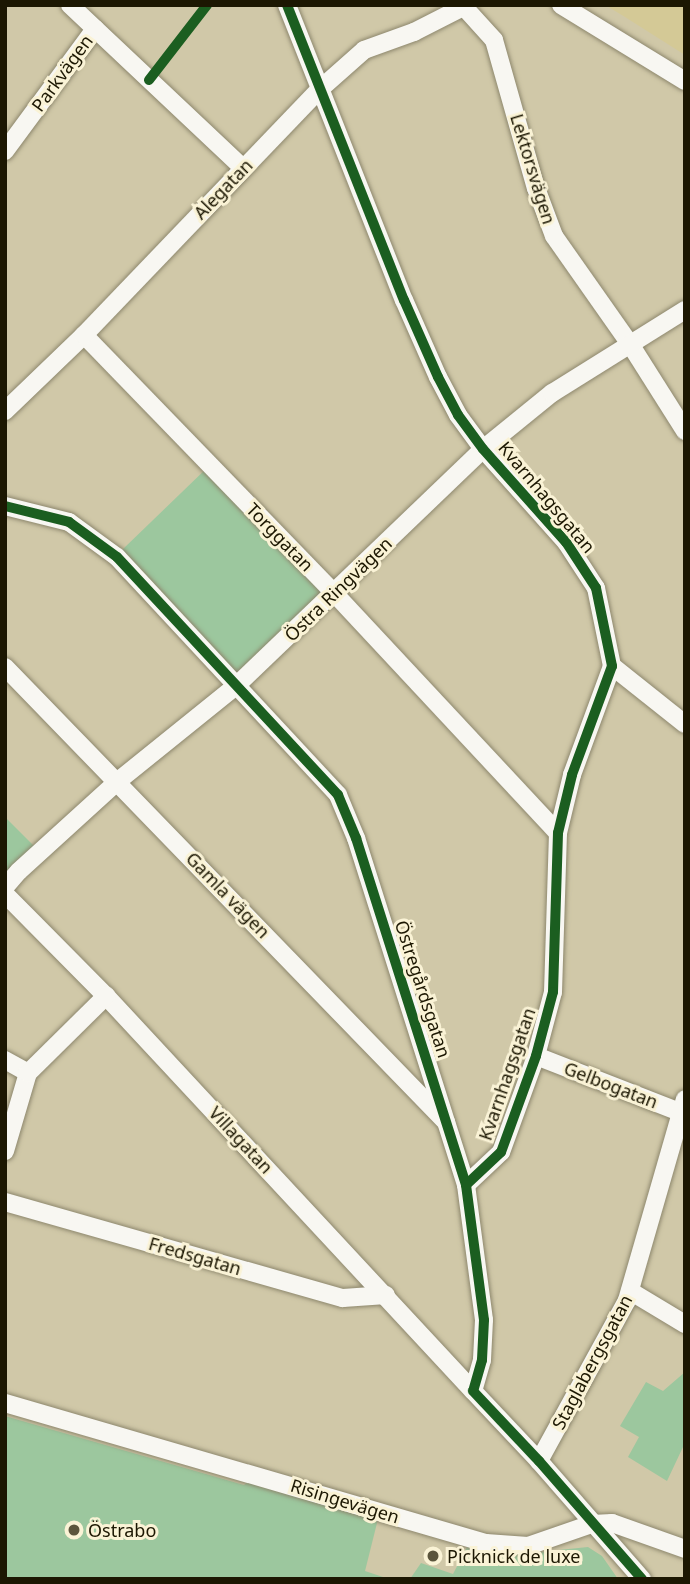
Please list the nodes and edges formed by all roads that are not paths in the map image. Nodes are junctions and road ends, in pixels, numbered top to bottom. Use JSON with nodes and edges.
{"nodes":[{"id":1,"x":70,"y":5,"type":"edge"},
{"id":2,"x":287,"y":5,"type":"edge"},
{"id":3,"x":561,"y":5,"type":"edge"},
{"id":4,"x":466,"y":7,"type":"edge"},
{"id":5,"x":94,"y":29,"type":"junction"},
{"id":6,"x":685,"y":80,"type":"edge"},
{"id":7,"x":319,"y":90,"type":"junction"},
{"id":8,"x":5,"y":151,"type":"edge"},
{"id":9,"x":243,"y":168,"type":"junction"},
{"id":10,"x":685,"y":310,"type":"edge"},
{"id":11,"x":84,"y":335,"type":"junction"},
{"id":12,"x":630,"y":344,"type":"junction"},
{"id":13,"x":5,"y":411,"type":"edge"},
{"id":14,"x":685,"y":431,"type":"edge"},
{"id":15,"x":483,"y":449,"type":"junction"},
{"id":16,"x":5,"y":506,"type":"edge"},
{"id":17,"x":334,"y":593,"type":"junction"},
{"id":18,"x":612,"y":666,"type":"junction"},
{"id":19,"x":5,"y":667,"type":"edge"},
{"id":20,"x":237,"y":685,"type":"junction"},
{"id":21,"x":685,"y":724,"type":"edge"},
{"id":22,"x":118,"y":781,"type":"junction"},
{"id":23,"x":558,"y":833,"type":"junction"},
{"id":24,"x":5,"y":887,"type":"edge"},
{"id":25,"x":5,"y":894,"type":"edge"},
{"id":26,"x":106,"y":996,"type":"junction"},
{"id":27,"x":536,"y":1056,"type":"junction"},
{"id":28,"x":5,"y":1060,"type":"edge"},
{"id":29,"x":28,"y":1073,"type":"junction"},
{"id":30,"x":683,"y":1108,"type":"edge"},
{"id":31,"x":448,"y":1124,"type":"junction"},
{"id":32,"x":5,"y":1151,"type":"edge"},
{"id":33,"x":466,"y":1185,"type":"junction"},
{"id":34,"x":5,"y":1202,"type":"edge"},
{"id":35,"x":629,"y":1290,"type":"junction"},
{"id":36,"x":386,"y":1294,"type":"junction"},
{"id":37,"x":685,"y":1324,"type":"edge"},
{"id":38,"x":472,"y":1391,"type":"junction"},
{"id":39,"x":5,"y":1403,"type":"edge"},
{"id":40,"x":539,"y":1461,"type":"junction"},
{"id":41,"x":592,"y":1524,"type":"junction"},
{"id":42,"x":685,"y":1549,"type":"edge"},
{"id":43,"x":642,"y":1579,"type":"edge"}],
"edges":[{"from":1,"to":5,"type":"street"},
{"from":2,"to":7,"type":"street","name":"Kvarnhagsgatan"},
{"from":3,"to":6,"type":"street"},
{"from":4,"to":7,"type":"street","name":"Alegatan"},
{"from":4,"to":12,"type":"street","name":"Lektorsvägen"},
{"from":5,"to":8,"type":"street","name":"Parkvägen"},
{"from":5,"to":9,"type":"street"},
{"from":7,"to":9,"type":"street","name":"Alegatan"},
{"from":7,"to":15,"type":"street","name":"Kvarnhagsgatan"},
{"from":9,"to":11,"type":"street","name":"Alegatan"},
{"from":10,"to":12,"type":"street","name":"Östra Ringvägen"},
{"from":11,"to":13,"type":"street","name":"Alegatan"},
{"from":11,"to":17,"type":"street","name":"Torggatan"},
{"from":12,"to":14,"type":"street","name":"Lektorsvägen"},
{"from":12,"to":15,"type":"street","name":"Östra Ringvägen"},
{"from":15,"to":17,"type":"street","name":"Östra Ringvägen"},
{"from":15,"to":18,"type":"street","name":"Kvarnhagsgatan"},
{"from":16,"to":20,"type":"street","name":"Östregårdsgatan"},
{"from":17,"to":20,"type":"street","name":"Östra Ringvägen"},
{"from":17,"to":23,"type":"street","name":"Torggatan"},
{"from":18,"to":21,"type":"street"},
{"from":18,"to":23,"type":"street","name":"Kvarnhagsgatan"},
{"from":19,"to":22,"type":"street","name":"Gamla vägen"},
{"from":20,"to":22,"type":"street","name":"Östra Ringvägen"},
{"from":20,"to":31,"type":"street","name":"Östregårdsgatan"},
{"from":22,"to":24,"type":"street","name":"Östra Ringvägen"},
{"from":22,"to":31,"type":"street","name":"Gamla vägen"},
{"from":23,"to":27,"type":"street","name":"Kvarnhagsgatan"},
{"from":25,"to":26,"type":"street","name":"Villagatan"},
{"from":26,"to":29,"type":"street"},
{"from":26,"to":36,"type":"street","name":"Villagatan"},
{"from":27,"to":30,"type":"street","name":"Gelbogatan"},
{"from":27,"to":33,"type":"street","name":"Kvarnhagsgatan"},
{"from":28,"to":29,"type":"street"},
{"from":29,"to":32,"type":"street"},
{"from":30,"to":35,"type":"street","name":"Staglabergsgatan"},
{"from":31,"to":33,"type":"street","name":"Östregårdsgatan"},
{"from":33,"to":38,"type":"street","name":"Östregårdsgatan"},
{"from":34,"to":36,"type":"street","name":"Fredsgatan"},
{"from":35,"to":37,"type":"street"},
{"from":35,"to":40,"type":"street","name":"Staglabergsgatan"},
{"from":36,"to":38,"type":"street","name":"Villagatan"},
{"from":38,"to":40,"type":"street"},
{"from":39,"to":41,"type":"street","name":"Risingevägen"},
{"from":40,"to":41,"type":"street"},
{"from":41,"to":42,"type":"street","name":"Risingevägen"},
{"from":41,"to":43,"type":"street"}]}
